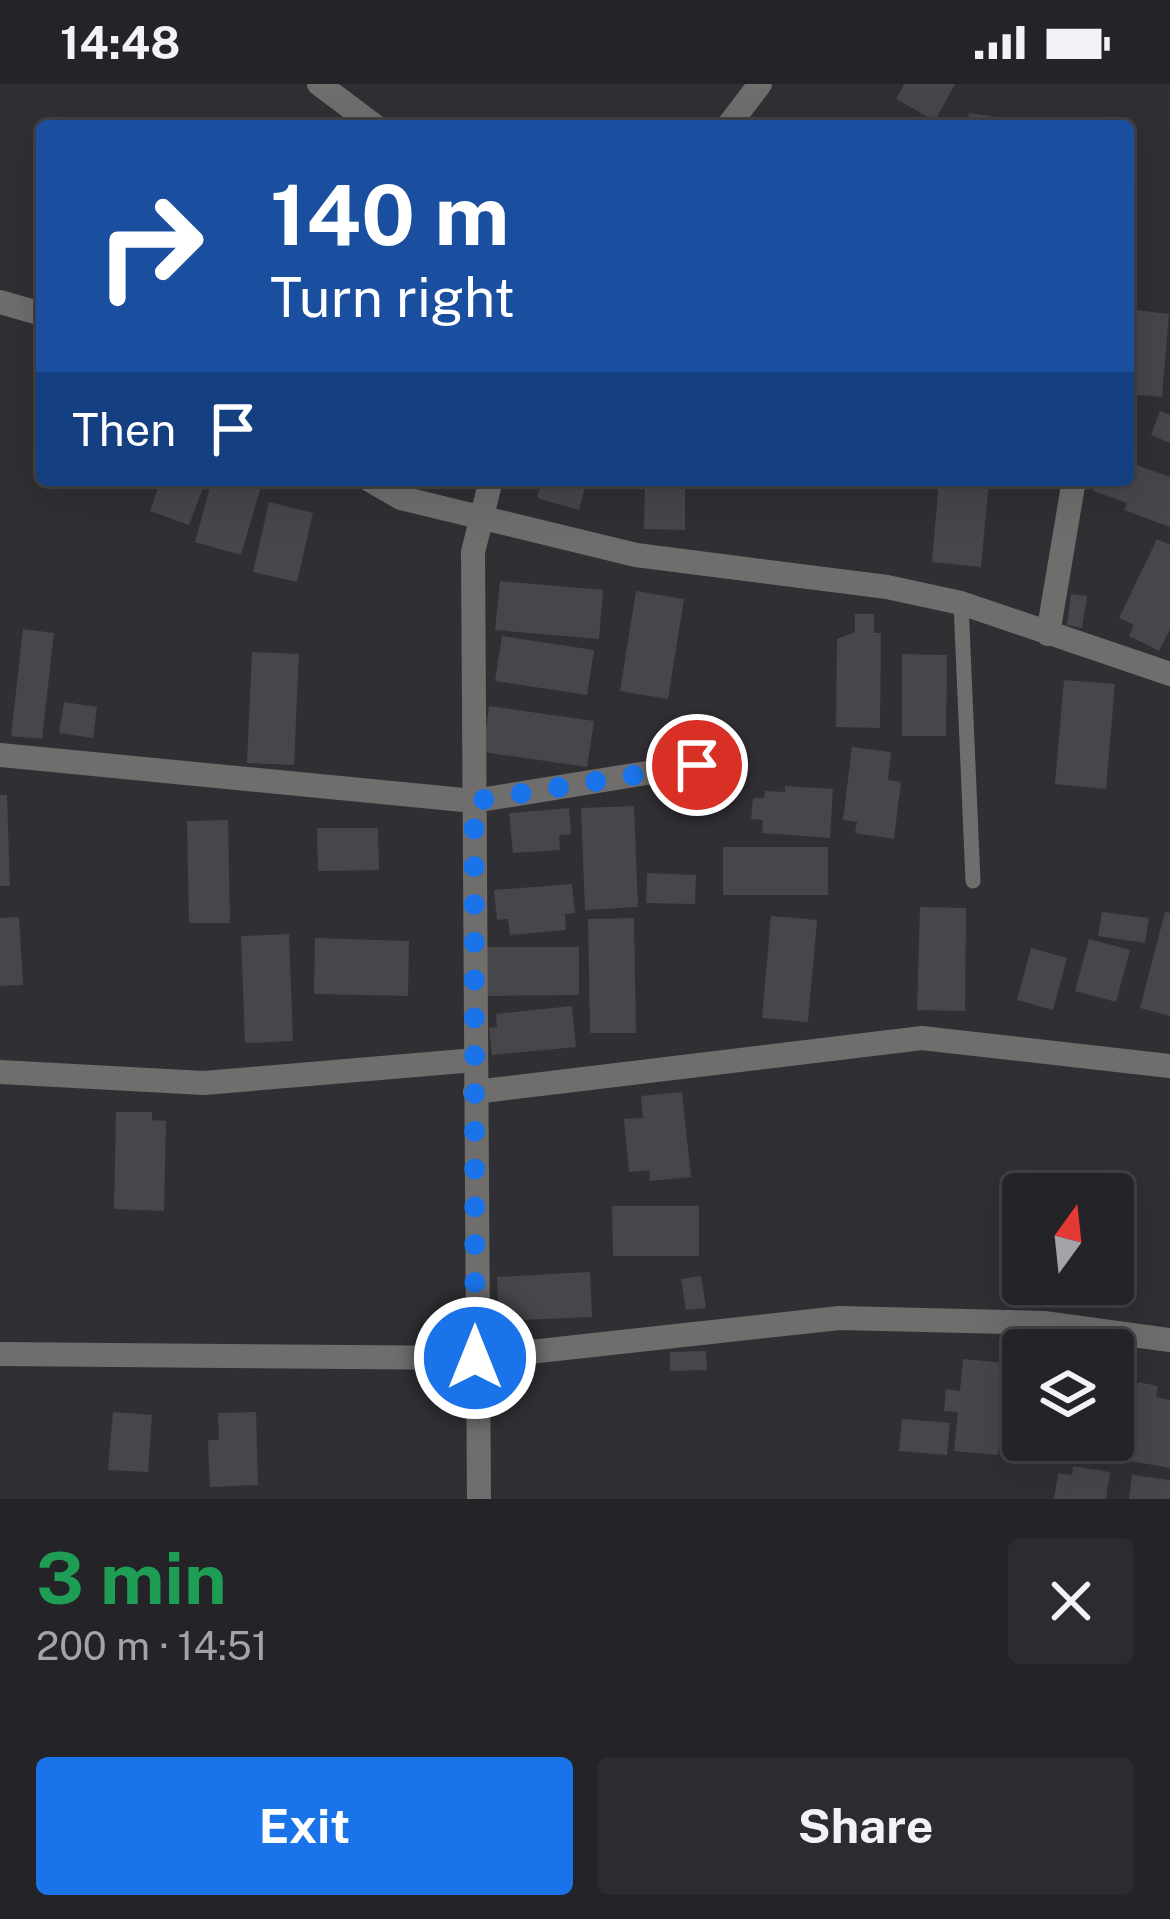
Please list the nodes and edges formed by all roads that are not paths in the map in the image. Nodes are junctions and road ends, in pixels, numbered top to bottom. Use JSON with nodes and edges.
{"nodes":[{"id":1,"x":319,"y":84,"type":"edge"},
{"id":2,"x":760,"y":84,"type":"edge"},
{"id":3,"x":367,"y":120,"type":"edge"},
{"id":4,"x":733,"y":120,"type":"edge"},
{"id":5,"x":0,"y":302,"type":"edge"},
{"id":6,"x":36,"y":312,"type":"edge"},
{"id":7,"x":380,"y":486,"type":"edge"},
{"id":8,"x":489,"y":486,"type":"edge"},
{"id":9,"x":1073,"y":486,"type":"edge"},
{"id":10,"x":477,"y":519,"type":"junction"},
{"id":11,"x":961,"y":603,"type":"junction"},
{"id":12,"x":1048,"y":634,"type":"junction"},
{"id":13,"x":1170,"y":674,"type":"edge"},
{"id":14,"x":0,"y":755,"type":"edge"},
{"id":15,"x":697,"y":765,"type":"dead end"},
{"id":16,"x":474,"y":801,"type":"junction"},
{"id":17,"x":973,"y":881,"type":"dead end"},
{"id":18,"x":475,"y":1060,"type":"junction"},
{"id":19,"x":1170,"y":1066,"type":"edge"},
{"id":20,"x":0,"y":1072,"type":"edge"},
{"id":21,"x":475,"y":1092,"type":"junction"},
{"id":22,"x":1170,"y":1340,"type":"edge"},
{"id":23,"x":0,"y":1354,"type":"edge"},
{"id":24,"x":475,"y":1358,"type":"junction"},
{"id":25,"x":479,"y":1499,"type":"edge"}],
"edges":[{"from":1,"to":3,"type":"street"},
{"from":2,"to":4,"type":"street"},
{"from":5,"to":6,"type":"street"},
{"from":7,"to":10,"type":"street"},
{"from":8,"to":10,"type":"street"},
{"from":9,"to":12,"type":"street"},
{"from":10,"to":11,"type":"street"},
{"from":10,"to":16,"type":"street"},
{"from":11,"to":12,"type":"street"},
{"from":11,"to":17,"type":"lane"},
{"from":12,"to":13,"type":"street"},
{"from":14,"to":16,"type":"street"},
{"from":15,"to":16,"type":"street"},
{"from":16,"to":18,"type":"street"},
{"from":18,"to":20,"type":"street"},
{"from":18,"to":21,"type":"street"},
{"from":19,"to":21,"type":"street"},
{"from":21,"to":24,"type":"street"},
{"from":22,"to":24,"type":"street"},
{"from":23,"to":24,"type":"street"},
{"from":24,"to":25,"type":"street"}]}
